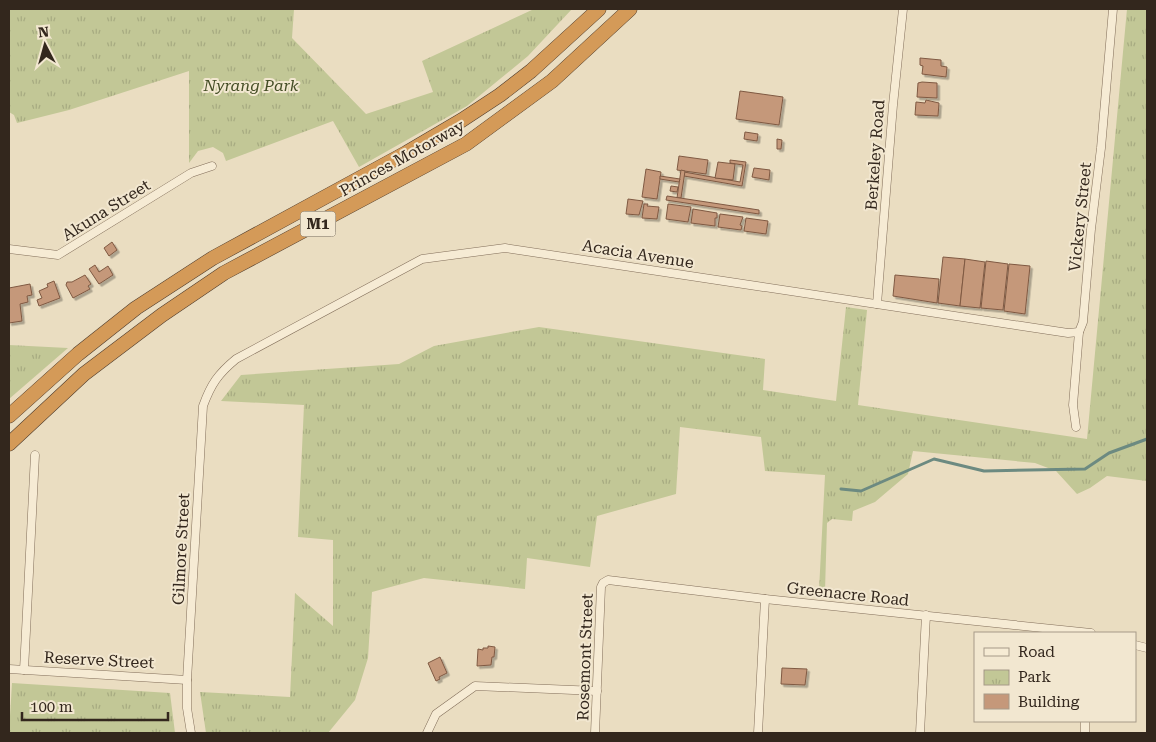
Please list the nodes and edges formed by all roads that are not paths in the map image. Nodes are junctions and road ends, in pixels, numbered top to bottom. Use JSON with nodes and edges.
{"nodes":[{"id":1,"x":599,"y":9,"type":"edge"},
{"id":2,"x":630,"y":9,"type":"edge"},
{"id":3,"x":903,"y":9,"type":"edge"},
{"id":4,"x":1112,"y":9,"type":"edge"},
{"id":5,"x":212,"y":166,"type":"dead end"},
{"id":6,"x":9,"y":249,"type":"edge"},
{"id":7,"x":877,"y":304,"type":"junction"},
{"id":8,"x":1079,"y":332,"type":"junction"},
{"id":9,"x":221,"y":372,"type":"joint"},
{"id":10,"x":9,"y":416,"type":"edge"},
{"id":11,"x":1076,"y":427,"type":"dead end"},
{"id":12,"x":9,"y":444,"type":"edge"},
{"id":13,"x":35,"y":455,"type":"dead end"},
{"id":14,"x":603,"y":583,"type":"joint"},
{"id":15,"x":764,"y":599,"type":"junction"},
{"id":16,"x":926,"y":615,"type":"junction"},
{"id":17,"x":1081,"y":632,"type":"edge"},
{"id":18,"x":9,"y":669,"type":"edge"},
{"id":19,"x":24,"y":670,"type":"junction"},
{"id":20,"x":187,"y":680,"type":"junction"},
{"id":21,"x":597,"y":691,"type":"junction"},
{"id":22,"x":191,"y":733,"type":"edge"},
{"id":23,"x":427,"y":733,"type":"edge"},
{"id":24,"x":595,"y":733,"type":"edge"},
{"id":25,"x":758,"y":733,"type":"edge"},
{"id":26,"x":920,"y":733,"type":"edge"}],
"edges":[{"from":1,"to":10,"type":"highway","name":"Princes Motorway","number":"M1"},
{"from":2,"to":12,"type":"highway","name":"Princes Motorway","number":"M1"},
{"from":3,"to":7,"type":"street","name":"Berkeley Road"},
{"from":4,"to":8,"type":"street","name":"Vickery Street"},
{"from":5,"to":6,"type":"street","name":"Akuna Street"},
{"from":7,"to":8,"type":"street","name":"Acacia Avenue"},
{"from":7,"to":9,"type":"street","name":"Acacia Avenue"},
{"from":8,"to":11,"type":"street","name":"Vickery Street"},
{"from":9,"to":20,"type":"street","name":"Gilmore Street"},
{"from":13,"to":19,"type":"street"},
{"from":14,"to":15,"type":"street","name":"Greenacre Road"},
{"from":14,"to":21,"type":"street","name":"Rosemont Street"},
{"from":15,"to":16,"type":"street","name":"Greenacre Road"},
{"from":15,"to":25,"type":"street"},
{"from":16,"to":17,"type":"street","name":"Greenacre Road"},
{"from":16,"to":26,"type":"street"},
{"from":18,"to":19,"type":"street","name":"Reserve Street"},
{"from":19,"to":20,"type":"street","name":"Reserve Street"},
{"from":20,"to":22,"type":"street","name":"Gilmore Street"},
{"from":21,"to":23,"type":"street"},
{"from":21,"to":24,"type":"street","name":"Rosemont Street"}]}
